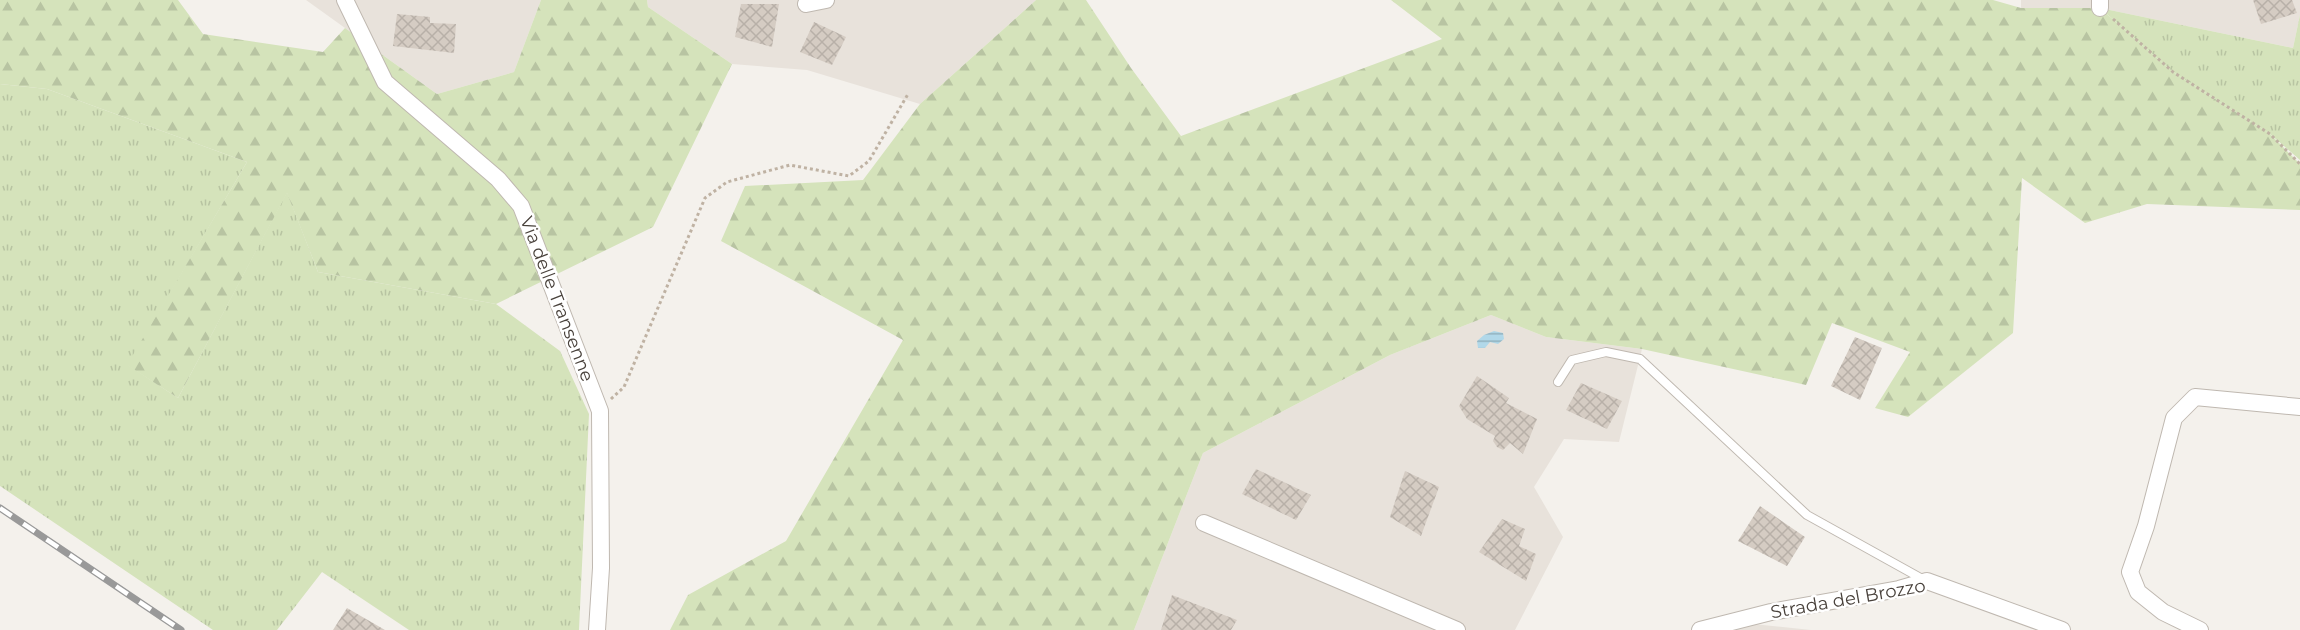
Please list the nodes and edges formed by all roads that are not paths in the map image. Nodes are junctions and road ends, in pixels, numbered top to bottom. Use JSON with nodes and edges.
{"nodes":[{"id":1,"x":345,"y":0,"type":"edge"},
{"id":2,"x":826,"y":0,"type":"edge"},
{"id":3,"x":806,"y":4,"type":"dead end"},
{"id":4,"x":1558,"y":382,"type":"dead end"},
{"id":5,"x":2300,"y":406,"type":"edge"},
{"id":6,"x":1204,"y":523,"type":"dead end"},
{"id":7,"x":1927,"y":581,"type":"junction"},
{"id":8,"x":597,"y":630,"type":"edge"},
{"id":9,"x":1457,"y":630,"type":"edge"},
{"id":10,"x":1700,"y":630,"type":"edge"},
{"id":11,"x":2062,"y":630,"type":"edge"},
{"id":12,"x":2200,"y":630,"type":"edge"}],
"edges":[{"from":1,"to":8,"type":"street","name":"Via delle Transenne"},
{"from":2,"to":3,"type":"street"},
{"from":4,"to":7,"type":"lane"},
{"from":5,"to":12,"type":"street"},
{"from":6,"to":9,"type":"street"},
{"from":7,"to":10,"type":"street","name":"Strada del Brozzo"},
{"from":7,"to":11,"type":"street","name":"Strada del Brozzo"}]}
